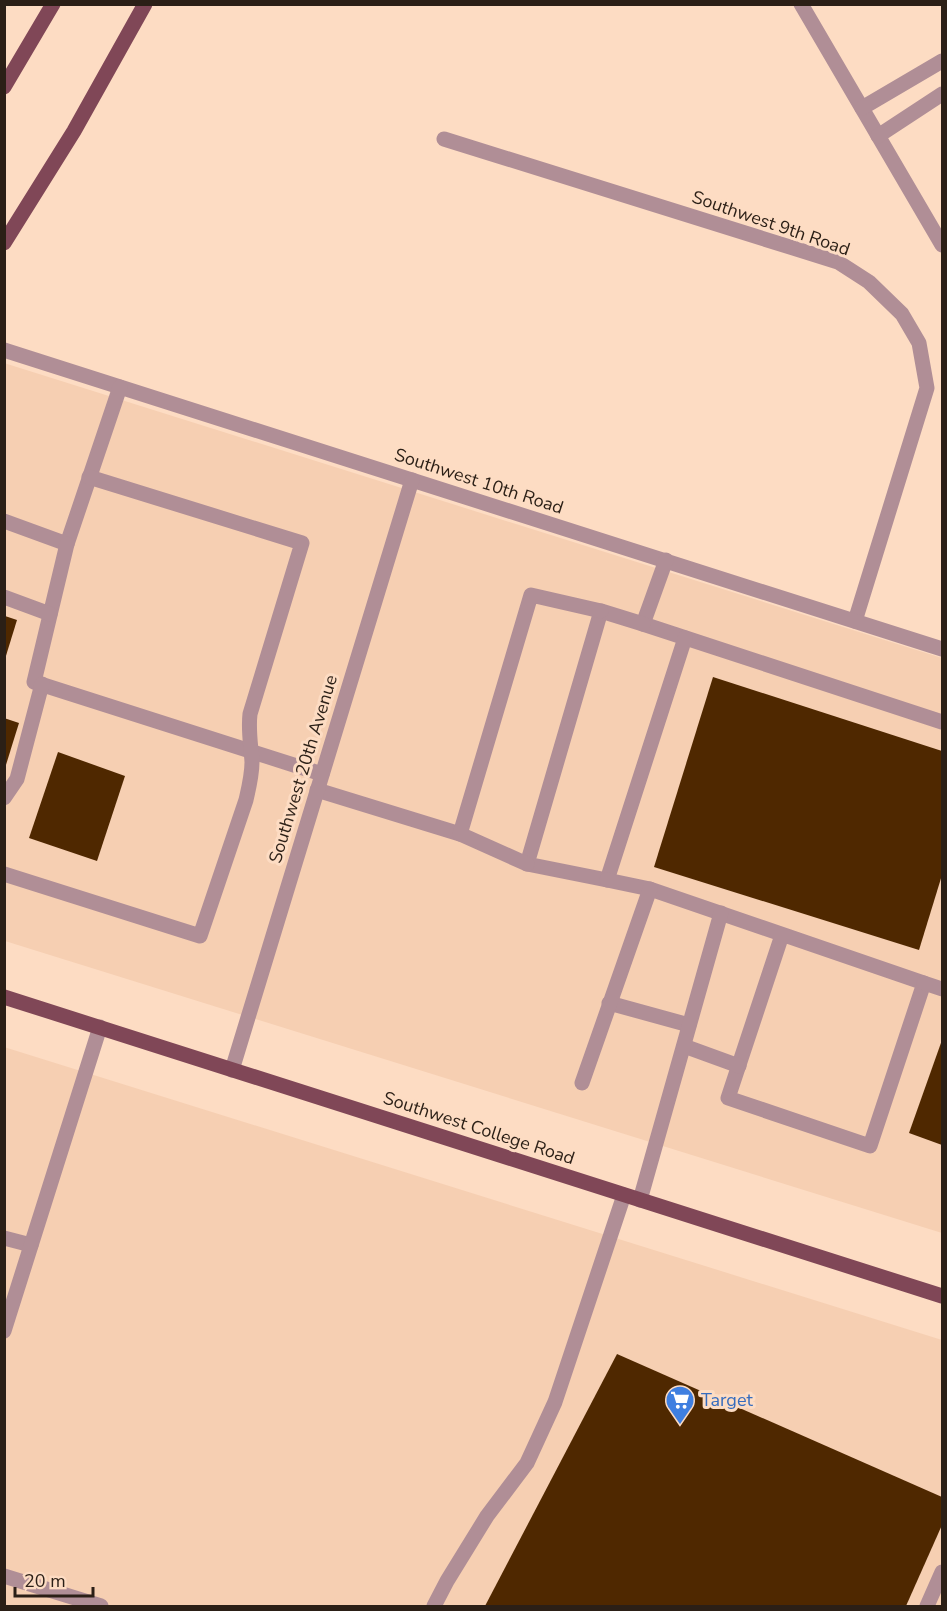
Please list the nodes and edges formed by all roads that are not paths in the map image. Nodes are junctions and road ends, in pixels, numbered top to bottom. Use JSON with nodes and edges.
{"nodes":[{"id":1,"x":53,"y":4,"type":"edge"},
{"id":2,"x":145,"y":4,"type":"edge"},
{"id":3,"x":801,"y":4,"type":"edge"},
{"id":4,"x":942,"y":61,"type":"edge"},
{"id":5,"x":4,"y":87,"type":"edge"},
{"id":6,"x":942,"y":94,"type":"edge"},
{"id":7,"x":862,"y":108,"type":"junction"},
{"id":8,"x":878,"y":136,"type":"junction"},
{"id":9,"x":444,"y":139,"type":"dead end"},
{"id":10,"x":4,"y":243,"type":"edge"},
{"id":11,"x":942,"y":245,"type":"edge"},
{"id":12,"x":4,"y":350,"type":"edge"},
{"id":13,"x":120,"y":387,"type":"junction"},
{"id":14,"x":89,"y":477,"type":"junction"},
{"id":15,"x":412,"y":480,"type":"junction"},
{"id":16,"x":4,"y":520,"type":"edge"},
{"id":17,"x":67,"y":544,"type":"junction"},
{"id":18,"x":666,"y":560,"type":"junction"},
{"id":19,"x":4,"y":597,"type":"edge"},
{"id":20,"x":601,"y":611,"type":"junction"},
{"id":21,"x":50,"y":615,"type":"junction"},
{"id":22,"x":855,"y":621,"type":"junction"},
{"id":23,"x":643,"y":624,"type":"junction"},
{"id":24,"x":685,"y":638,"type":"junction"},
{"id":25,"x":942,"y":649,"type":"edge"},
{"id":26,"x":42,"y":684,"type":"junction"},
{"id":27,"x":942,"y":722,"type":"edge"},
{"id":28,"x":250,"y":751,"type":"junction"},
{"id":29,"x":322,"y":774,"type":"junction"},
{"id":30,"x":317,"y":790,"type":"junction"},
{"id":31,"x":4,"y":798,"type":"edge"},
{"id":32,"x":460,"y":834,"type":"junction"},
{"id":33,"x":527,"y":864,"type":"junction"},
{"id":34,"x":4,"y":874,"type":"edge"},
{"id":35,"x":607,"y":880,"type":"junction"},
{"id":36,"x":650,"y":889,"type":"junction"},
{"id":37,"x":721,"y":913,"type":"junction"},
{"id":38,"x":782,"y":935,"type":"junction"},
{"id":39,"x":924,"y":983,"type":"junction"},
{"id":40,"x":942,"y":989,"type":"edge"},
{"id":41,"x":4,"y":997,"type":"edge"},
{"id":42,"x":609,"y":1003,"type":"junction"},
{"id":43,"x":689,"y":1025,"type":"junction"},
{"id":44,"x":99,"y":1027,"type":"junction"},
{"id":45,"x":684,"y":1046,"type":"junction"},
{"id":46,"x":739,"y":1066,"type":"junction"},
{"id":47,"x":232,"y":1070,"type":"junction"},
{"id":48,"x":582,"y":1083,"type":"dead end"},
{"id":49,"x":624,"y":1195,"type":"junction"},
{"id":50,"x":640,"y":1200,"type":"junction"},
{"id":51,"x":4,"y":1238,"type":"edge"},
{"id":52,"x":31,"y":1245,"type":"junction"},
{"id":53,"x":942,"y":1296,"type":"edge"},
{"id":54,"x":4,"y":1331,"type":"edge"},
{"id":55,"x":942,"y":1572,"type":"edge"},
{"id":56,"x":4,"y":1576,"type":"edge"},
{"id":57,"x":100,"y":1606,"type":"edge"},
{"id":58,"x":434,"y":1606,"type":"edge"},
{"id":59,"x":927,"y":1606,"type":"edge"}],
"edges":[{"from":1,"to":5,"type":"main road"},
{"from":2,"to":10,"type":"main road"},
{"from":3,"to":7,"type":"street"},
{"from":4,"to":7,"type":"street"},
{"from":6,"to":8,"type":"street"},
{"from":7,"to":8,"type":"street"},
{"from":8,"to":11,"type":"street"},
{"from":9,"to":22,"type":"street","name":"Southwest 9th Road"},
{"from":12,"to":13,"type":"street","name":"Southwest 10th Road"},
{"from":13,"to":14,"type":"street"},
{"from":13,"to":15,"type":"street","name":"Southwest 10th Road"},
{"from":14,"to":17,"type":"street"},
{"from":14,"to":28,"type":"street"},
{"from":15,"to":18,"type":"street","name":"Southwest 10th Road"},
{"from":15,"to":29,"type":"street","name":"Southwest 20th Avenue"},
{"from":16,"to":17,"type":"street"},
{"from":17,"to":21,"type":"street"},
{"from":18,"to":22,"type":"street","name":"Southwest 10th Road"},
{"from":18,"to":23,"type":"street"},
{"from":19,"to":21,"type":"street"},
{"from":20,"to":23,"type":"street"},
{"from":20,"to":32,"type":"street"},
{"from":20,"to":33,"type":"street"},
{"from":21,"to":26,"type":"street"},
{"from":22,"to":25,"type":"street","name":"Southwest 10th Road"},
{"from":23,"to":24,"type":"street"},
{"from":24,"to":27,"type":"street"},
{"from":24,"to":35,"type":"street"},
{"from":26,"to":28,"type":"street"},
{"from":26,"to":31,"type":"street"},
{"from":28,"to":29,"type":"street"},
{"from":28,"to":34,"type":"street"},
{"from":29,"to":30,"type":"street","name":"Southwest 20th Avenue"},
{"from":30,"to":32,"type":"street"},
{"from":30,"to":47,"type":"street","name":"Southwest 20th Avenue"},
{"from":32,"to":33,"type":"street"},
{"from":33,"to":35,"type":"street"},
{"from":35,"to":36,"type":"street"},
{"from":36,"to":37,"type":"street"},
{"from":36,"to":42,"type":"street"},
{"from":37,"to":38,"type":"street"},
{"from":37,"to":43,"type":"street"},
{"from":38,"to":39,"type":"street"},
{"from":38,"to":46,"type":"street"},
{"from":39,"to":40,"type":"street"},
{"from":39,"to":46,"type":"street"},
{"from":41,"to":44,"type":"main road","name":"Southwest College Road"},
{"from":42,"to":43,"type":"street"},
{"from":42,"to":48,"type":"street"},
{"from":43,"to":45,"type":"street"},
{"from":44,"to":47,"type":"main road","name":"Southwest College Road"},
{"from":44,"to":52,"type":"street"},
{"from":45,"to":46,"type":"street"},
{"from":45,"to":50,"type":"street"},
{"from":47,"to":49,"type":"main road","name":"Southwest College Road"},
{"from":49,"to":50,"type":"main road","name":"Southwest College Road"},
{"from":49,"to":58,"type":"street"},
{"from":50,"to":53,"type":"main road","name":"Southwest College Road"},
{"from":51,"to":52,"type":"street"},
{"from":52,"to":54,"type":"street"},
{"from":55,"to":59,"type":"street"},
{"from":56,"to":57,"type":"street"}]}
